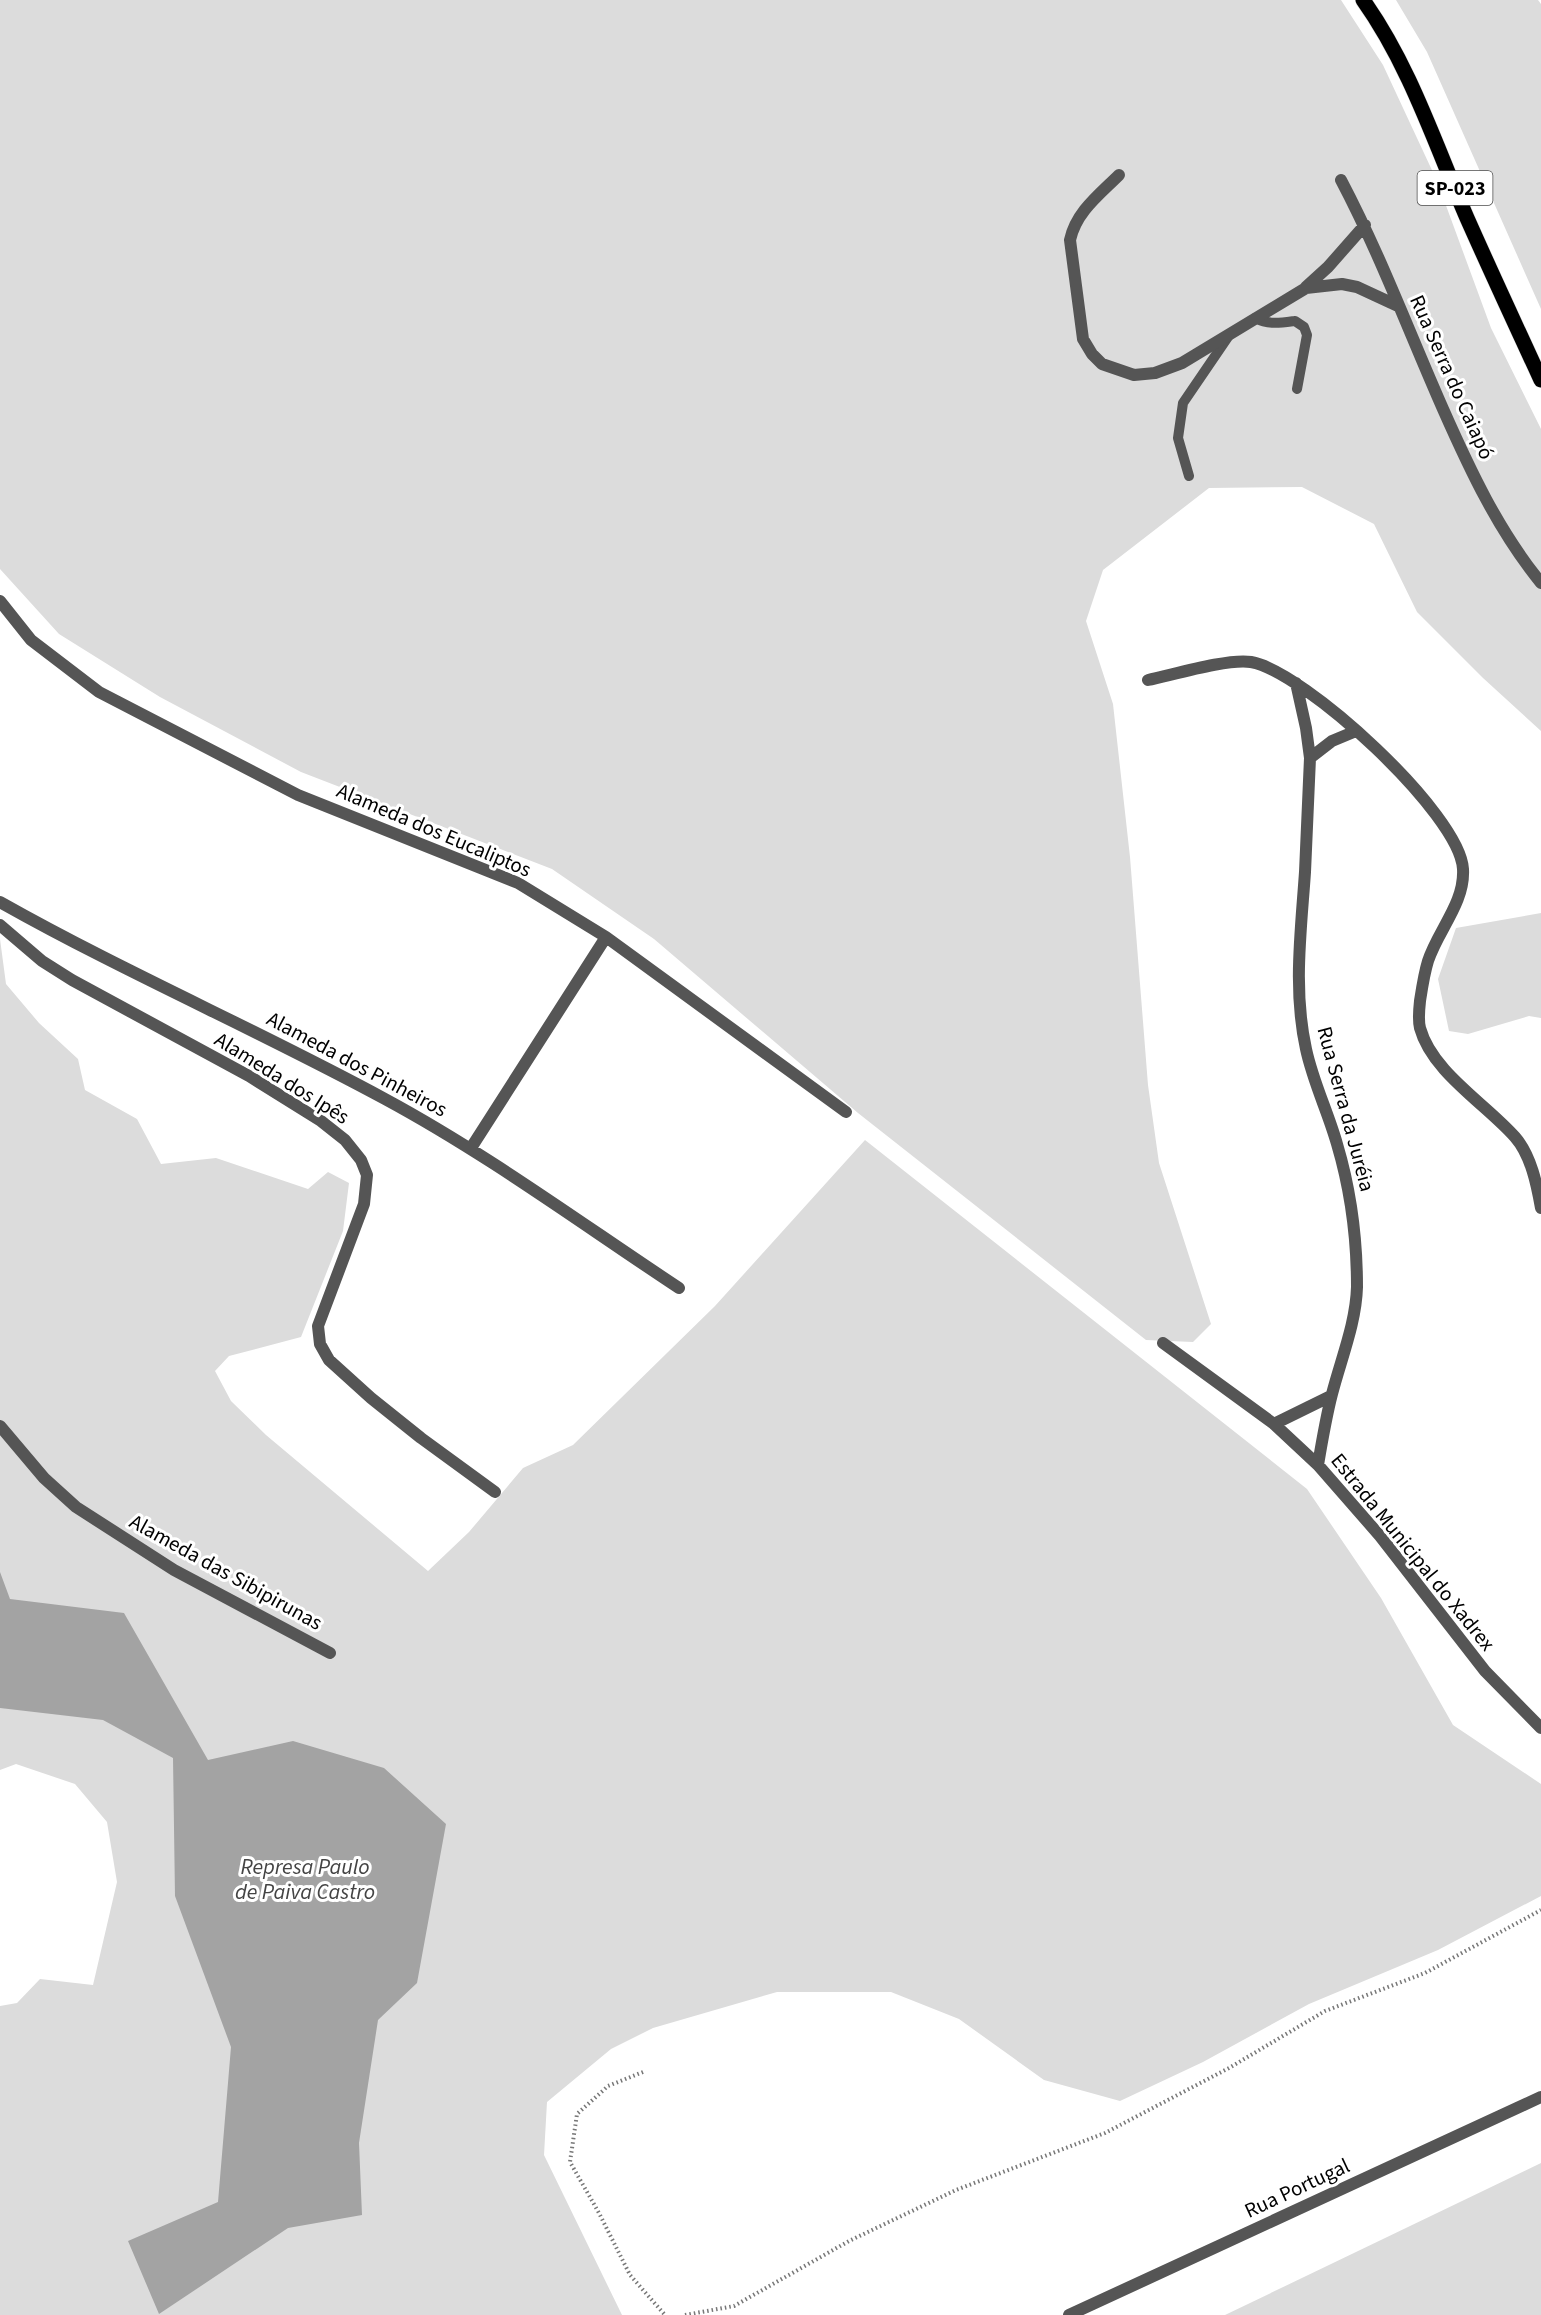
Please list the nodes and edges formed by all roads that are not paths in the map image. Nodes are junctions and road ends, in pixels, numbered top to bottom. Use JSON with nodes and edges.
{"nodes":[{"id":1,"x":1363,"y":0,"type":"edge"},
{"id":2,"x":1119,"y":176,"type":"dead end"},
{"id":3,"x":1341,"y":180,"type":"dead end"},
{"id":4,"x":1365,"y":225,"type":"junction"},
{"id":5,"x":1305,"y":288,"type":"junction"},
{"id":6,"x":1398,"y":306,"type":"junction"},
{"id":7,"x":1255,"y":318,"type":"junction"},
{"id":8,"x":1228,"y":337,"type":"junction"},
{"id":9,"x":1541,"y":380,"type":"edge"},
{"id":10,"x":1296,"y":389,"type":"dead end"},
{"id":11,"x":1189,"y":476,"type":"dead end"},
{"id":12,"x":1541,"y":583,"type":"edge"},
{"id":13,"x":0,"y":601,"type":"edge"},
{"id":14,"x":1148,"y":680,"type":"dead end"},
{"id":15,"x":1296,"y":683,"type":"junction"},
{"id":16,"x":1356,"y":731,"type":"junction"},
{"id":17,"x":1310,"y":758,"type":"junction"},
{"id":18,"x":0,"y":902,"type":"edge"},
{"id":19,"x":0,"y":925,"type":"edge"},
{"id":20,"x":606,"y":937,"type":"junction"},
{"id":21,"x":846,"y":1112,"type":"dead end"},
{"id":22,"x":471,"y":1148,"type":"junction"},
{"id":23,"x":1541,"y":1208,"type":"edge"},
{"id":24,"x":679,"y":1288,"type":"dead end"},
{"id":25,"x":1163,"y":1343,"type":"dead end"},
{"id":26,"x":1331,"y":1396,"type":"junction"},
{"id":27,"x":1274,"y":1424,"type":"junction"},
{"id":28,"x":0,"y":1426,"type":"edge"},
{"id":29,"x":1318,"y":1465,"type":"junction"},
{"id":30,"x":495,"y":1492,"type":"dead end"},
{"id":31,"x":330,"y":1653,"type":"dead end"},
{"id":32,"x":1541,"y":1728,"type":"edge"},
{"id":33,"x":1541,"y":2097,"type":"edge"},
{"id":34,"x":1069,"y":2315,"type":"edge"}],
"edges":[{"from":1,"to":9,"type":"main road","number":"SP-023"},
{"from":2,"to":8,"type":"street"},
{"from":3,"to":4,"type":"street","name":"Rua Serra do Caiapó"},
{"from":4,"to":5,"type":"street"},
{"from":4,"to":6,"type":"street","name":"Rua Serra do Caiapó"},
{"from":5,"to":6,"type":"street"},
{"from":5,"to":7,"type":"street"},
{"from":6,"to":12,"type":"street","name":"Rua Serra do Caiapó"},
{"from":7,"to":8,"type":"street"},
{"from":7,"to":10,"type":"lane"},
{"from":8,"to":11,"type":"lane"},
{"from":13,"to":20,"type":"street","name":"Alameda dos Eucaliptos"},
{"from":14,"to":15,"type":"street"},
{"from":15,"to":16,"type":"street"},
{"from":15,"to":17,"type":"street","name":"Rua Serra da Juréia"},
{"from":16,"to":17,"type":"street"},
{"from":16,"to":23,"type":"street"},
{"from":17,"to":26,"type":"street","name":"Rua Serra da Juréia"},
{"from":18,"to":22,"type":"street","name":"Alameda dos Pinheiros"},
{"from":19,"to":30,"type":"street","name":"Alameda dos Ipês"},
{"from":20,"to":21,"type":"street","name":"Alameda dos Eucaliptos"},
{"from":20,"to":22,"type":"street"},
{"from":22,"to":24,"type":"street","name":"Alameda dos Pinheiros"},
{"from":25,"to":27,"type":"street","name":"Estrada Municipal do Xadrex"},
{"from":26,"to":27,"type":"street"},
{"from":26,"to":29,"type":"street","name":"Rua Serra da Juréia"},
{"from":27,"to":29,"type":"street","name":"Estrada Municipal do Xadrex"},
{"from":28,"to":31,"type":"street","name":"Alameda das Sibipirunas"},
{"from":29,"to":32,"type":"street","name":"Estrada Municipal do Xadrex"},
{"from":33,"to":34,"type":"street","name":"Rua Portugal"}]}
